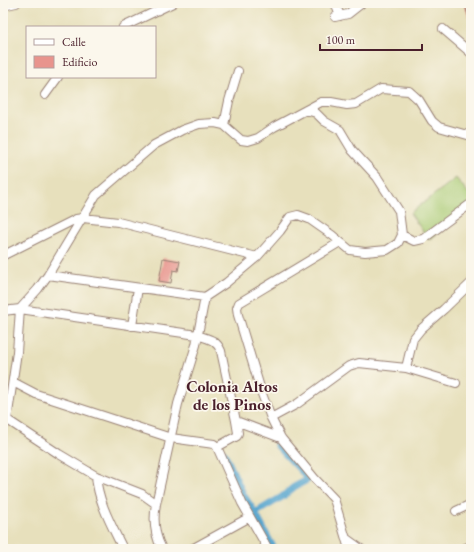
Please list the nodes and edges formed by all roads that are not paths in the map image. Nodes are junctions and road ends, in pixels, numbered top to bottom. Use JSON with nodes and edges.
{"nodes":[{"id":1,"x":16,"y":3,"type":"edge"},
{"id":2,"x":172,"y":3,"type":"edge"},
{"id":3,"x":335,"y":3,"type":"edge"},
{"id":4,"x":362,"y":3,"type":"edge"},
{"id":5,"x":3,"y":6,"type":"edge"},
{"id":6,"x":125,"y":26,"type":"edge"},
{"id":7,"x":443,"y":29,"type":"dead end"},
{"id":8,"x":471,"y":53,"type":"edge"},
{"id":9,"x":238,"y":71,"type":"dead end"},
{"id":10,"x":57,"y":78,"type":"edge"},
{"id":11,"x":45,"y":95,"type":"dead end"},
{"id":12,"x":306,"y":110,"type":"junction"},
{"id":13,"x":224,"y":125,"type":"junction"},
{"id":14,"x":471,"y":136,"type":"edge"},
{"id":15,"x":469,"y":205,"type":"dead end"},
{"id":16,"x":83,"y":218,"type":"junction"},
{"id":17,"x":402,"y":235,"type":"junction"},
{"id":18,"x":340,"y":242,"type":"junction"},
{"id":19,"x":4,"y":255,"type":"edge"},
{"id":20,"x":257,"y":256,"type":"junction"},
{"id":21,"x":48,"y":275,"type":"junction"},
{"id":22,"x":471,"y":283,"type":"edge"},
{"id":23,"x":138,"y":288,"type":"junction"},
{"id":24,"x":206,"y":297,"type":"junction"},
{"id":25,"x":20,"y":309,"type":"junction"},
{"id":26,"x":3,"y":311,"type":"edge"},
{"id":27,"x":132,"y":326,"type":"junction"},
{"id":28,"x":197,"y":335,"type":"junction"},
{"id":29,"x":406,"y":368,"type":"junction"},
{"id":30,"x":13,"y":382,"type":"junction"},
{"id":31,"x":456,"y":383,"type":"dead end"},
{"id":32,"x":5,"y":418,"type":"edge"},
{"id":33,"x":271,"y":418,"type":"junction"},
{"id":34,"x":236,"y":421,"type":"junction"},
{"id":35,"x":171,"y":438,"type":"junction"},
{"id":36,"x":281,"y":438,"type":"junction"},
{"id":37,"x":217,"y":447,"type":"junction"},
{"id":38,"x":96,"y":476,"type":"junction"},
{"id":39,"x":156,"y":504,"type":"junction"},
{"id":40,"x":471,"y":504,"type":"edge"},
{"id":41,"x":456,"y":511,"type":"dead end"},
{"id":42,"x":250,"y":517,"type":"junction"},
{"id":43,"x":347,"y":539,"type":"junction"},
{"id":44,"x":471,"y":546,"type":"edge"},
{"id":45,"x":123,"y":549,"type":"edge"},
{"id":46,"x":162,"y":549,"type":"edge"},
{"id":47,"x":192,"y":549,"type":"edge"},
{"id":48,"x":268,"y":549,"type":"edge"},
{"id":49,"x":349,"y":549,"type":"edge"},
{"id":50,"x":361,"y":549,"type":"edge"},
{"id":51,"x":463,"y":549,"type":"edge"}],
"edges":[{"from":1,"to":5,"type":"street"},
{"from":2,"to":6,"type":"street"},
{"from":3,"to":4,"type":"street"},
{"from":7,"to":8,"type":"street"},
{"from":9,"to":13,"type":"street"},
{"from":10,"to":11,"type":"street"},
{"from":12,"to":13,"type":"street"},
{"from":12,"to":14,"type":"street"},
{"from":12,"to":17,"type":"street"},
{"from":13,"to":16,"type":"street"},
{"from":15,"to":17,"type":"street"},
{"from":16,"to":19,"type":"street"},
{"from":16,"to":20,"type":"street"},
{"from":16,"to":21,"type":"street"},
{"from":17,"to":18,"type":"street"},
{"from":18,"to":20,"type":"street"},
{"from":18,"to":33,"type":"street"},
{"from":20,"to":24,"type":"street"},
{"from":21,"to":23,"type":"street"},
{"from":21,"to":25,"type":"street"},
{"from":22,"to":29,"type":"street"},
{"from":23,"to":24,"type":"street"},
{"from":23,"to":27,"type":"street"},
{"from":24,"to":28,"type":"street"},
{"from":25,"to":26,"type":"street"},
{"from":25,"to":27,"type":"street"},
{"from":25,"to":30,"type":"street"},
{"from":27,"to":28,"type":"street"},
{"from":28,"to":34,"type":"street"},
{"from":28,"to":35,"type":"street"},
{"from":29,"to":31,"type":"street"},
{"from":29,"to":33,"type":"street"},
{"from":30,"to":32,"type":"street"},
{"from":30,"to":35,"type":"street"},
{"from":32,"to":38,"type":"street"},
{"from":33,"to":36,"type":"street"},
{"from":34,"to":36,"type":"street"},
{"from":34,"to":37,"type":"street"},
{"from":35,"to":37,"type":"street"},
{"from":35,"to":39,"type":"street"},
{"from":36,"to":43,"type":"street"},
{"from":37,"to":42,"type":"street"},
{"from":38,"to":39,"type":"street"},
{"from":38,"to":45,"type":"street"},
{"from":39,"to":46,"type":"street"},
{"from":40,"to":41,"type":"street"},
{"from":42,"to":47,"type":"street"},
{"from":42,"to":48,"type":"street"},
{"from":43,"to":49,"type":"street"},
{"from":43,"to":50,"type":"street"},
{"from":44,"to":51,"type":"street"}]}
